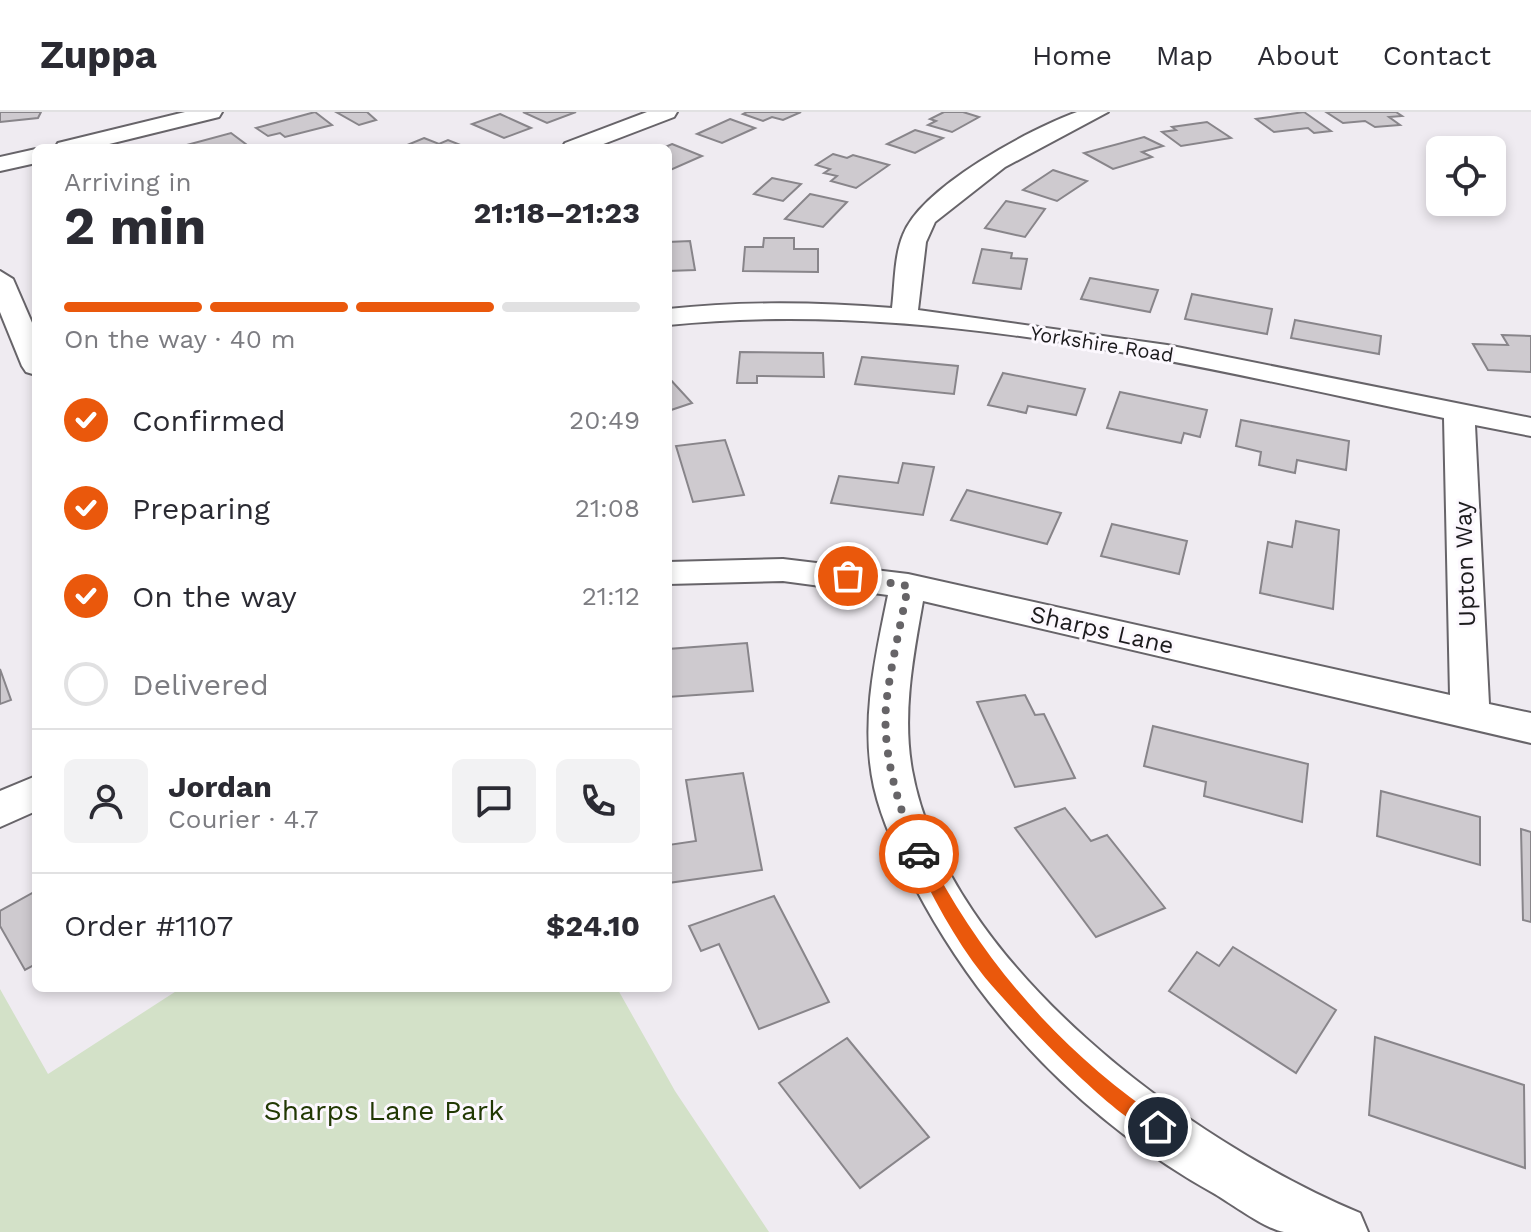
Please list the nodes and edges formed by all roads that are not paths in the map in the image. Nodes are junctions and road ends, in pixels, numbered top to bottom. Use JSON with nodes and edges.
{"nodes":[{"id":1,"x":211,"y":112,"type":"edge"},
{"id":2,"x":666,"y":112,"type":"edge"},
{"id":3,"x":1097,"y":112,"type":"edge"},
{"id":4,"x":82,"y":144,"type":"edge"},
{"id":5,"x":583,"y":144,"type":"edge"},
{"id":6,"x":32,"y":157,"type":"edge"},
{"id":7,"x":0,"y":164,"type":"edge"},
{"id":8,"x":0,"y":279,"type":"edge"},
{"id":9,"x":672,"y":317,"type":"edge"},
{"id":10,"x":904,"y":317,"type":"junction"},
{"id":11,"x":12,"y":338,"type":"edge"},
{"id":12,"x":32,"y":361,"type":"edge"},
{"id":13,"x":1459,"y":413,"type":"junction"},
{"id":14,"x":1531,"y":427,"type":"edge"},
{"id":15,"x":672,"y":573,"type":"edge"},
{"id":16,"x":908,"y":586,"type":"junction"},
{"id":17,"x":1470,"y":714,"type":"junction"},
{"id":18,"x":1531,"y":728,"type":"edge"},
{"id":19,"x":32,"y":794,"type":"edge"},
{"id":20,"x":0,"y":810,"type":"edge"},
{"id":21,"x":1341,"y":1232,"type":"edge"}],
"edges":[{"from":1,"to":4,"type":"street"},
{"from":2,"to":5,"type":"street"},
{"from":3,"to":10,"type":"street"},
{"from":6,"to":7,"type":"street"},
{"from":8,"to":11,"type":"street"},
{"from":9,"to":10,"type":"street","name":"Yorkshire Road"},
{"from":10,"to":13,"type":"street","name":"Yorkshire Road"},
{"from":11,"to":12,"type":"street"},
{"from":13,"to":14,"type":"street","name":"Yorkshire Road"},
{"from":13,"to":17,"type":"street","name":"Upton Way"},
{"from":15,"to":16,"type":"street","name":"Sharps Lane"},
{"from":16,"to":17,"type":"street","name":"Sharps Lane"},
{"from":16,"to":21,"type":"street"},
{"from":17,"to":18,"type":"street","name":"Sharps Lane"},
{"from":19,"to":20,"type":"street"}]}
